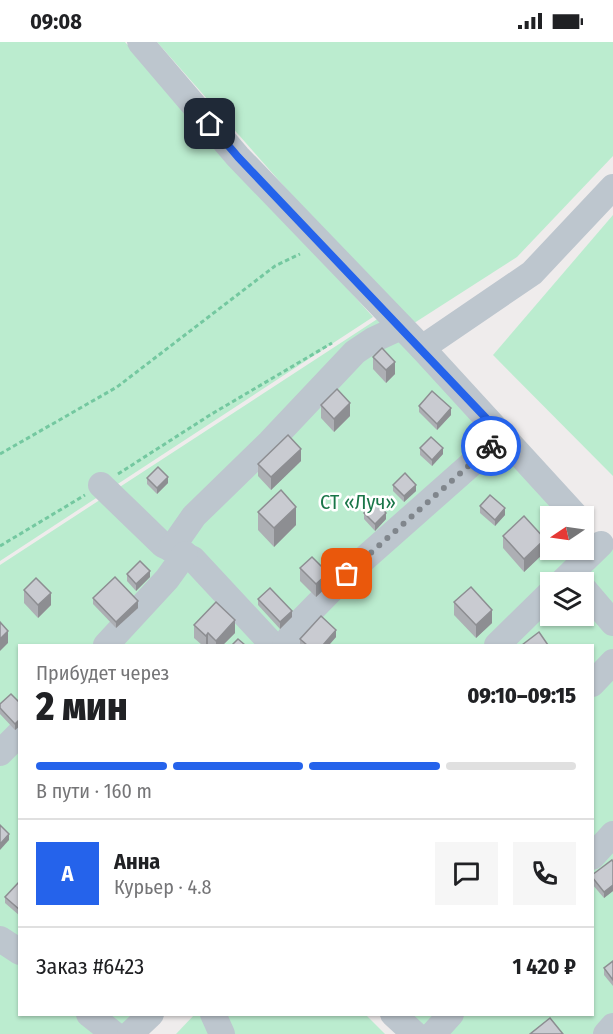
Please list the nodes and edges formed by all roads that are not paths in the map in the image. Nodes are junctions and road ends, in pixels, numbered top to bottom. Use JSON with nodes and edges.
{"nodes":[{"id":1,"x":140,"y":42,"type":"edge"},
{"id":2,"x":613,"y":187,"type":"edge"},
{"id":3,"x":401,"y":327,"type":"junction"},
{"id":4,"x":422,"y":348,"type":"junction"},
{"id":5,"x":503,"y":436,"type":"junction"},
{"id":6,"x":101,"y":485,"type":"road end"},
{"id":7,"x":567,"y":506,"type":"edge"},
{"id":8,"x":594,"y":535,"type":"edge"},
{"id":9,"x":607,"y":550,"type":"edge"},
{"id":10,"x":178,"y":552,"type":"junction"},
{"id":11,"x":584,"y":572,"type":"edge"},
{"id":12,"x":540,"y":603,"type":"edge"},
{"id":13,"x":594,"y":604,"type":"edge"},
{"id":14,"x":613,"y":623,"type":"edge"},
{"id":15,"x":107,"y":644,"type":"edge"},
{"id":16,"x":272,"y":644,"type":"edge"},
{"id":17,"x":286,"y":644,"type":"edge"},
{"id":18,"x":498,"y":644,"type":"edge"},
{"id":19,"x":613,"y":662,"type":"edge"},
{"id":20,"x":594,"y":682,"type":"edge"},
{"id":21,"x":18,"y":735,"type":"edge"},
{"id":22,"x":0,"y":753,"type":"edge"},
{"id":23,"x":613,"y":834,"type":"edge"},
{"id":24,"x":594,"y":855,"type":"edge"},
{"id":25,"x":92,"y":1016,"type":"edge"},
{"id":26,"x":148,"y":1016,"type":"edge"},
{"id":27,"x":214,"y":1016,"type":"edge"},
{"id":28,"x":395,"y":1016,"type":"edge"},
{"id":29,"x":449,"y":1016,"type":"edge"},
{"id":30,"x":613,"y":1026,"type":"edge"},
{"id":31,"x":114,"y":1034,"type":"edge"},
{"id":32,"x":130,"y":1034,"type":"edge"},
{"id":33,"x":222,"y":1034,"type":"edge"},
{"id":34,"x":415,"y":1034,"type":"edge"},
{"id":35,"x":433,"y":1034,"type":"edge"},
{"id":36,"x":606,"y":1034,"type":"edge"}],
"edges":[{"from":1,"to":3,"type":"street"},
{"from":2,"to":4,"type":"street"},
{"from":3,"to":4,"type":"street"},
{"from":3,"to":10,"type":"street"},
{"from":4,"to":5,"type":"street"},
{"from":5,"to":7,"type":"street"},
{"from":5,"to":17,"type":"street"},
{"from":6,"to":10,"type":"street"},
{"from":8,"to":9,"type":"street"},
{"from":9,"to":11,"type":"street"},
{"from":10,"to":15,"type":"street"},
{"from":10,"to":16,"type":"street"},
{"from":12,"to":18,"type":"street"},
{"from":13,"to":14,"type":"street"},
{"from":19,"to":20,"type":"street"},
{"from":21,"to":22,"type":"street"},
{"from":23,"to":24,"type":"street"},
{"from":25,"to":31,"type":"street"},
{"from":26,"to":32,"type":"street"},
{"from":27,"to":33,"type":"street"},
{"from":28,"to":34,"type":"street"},
{"from":29,"to":35,"type":"street"},
{"from":30,"to":36,"type":"street"}]}
